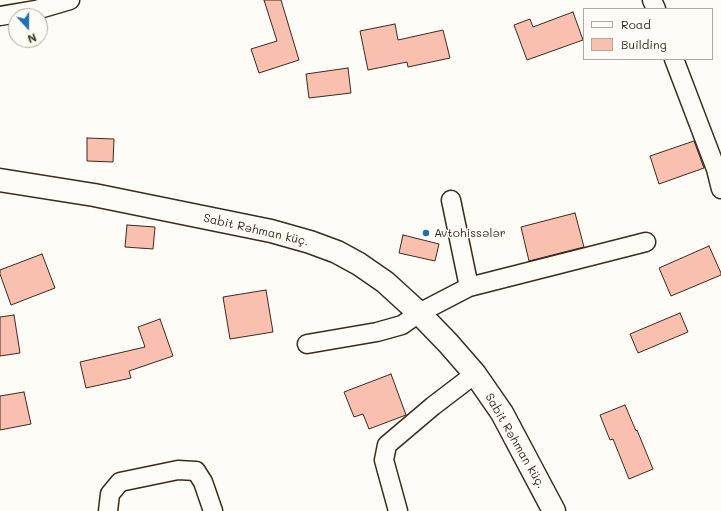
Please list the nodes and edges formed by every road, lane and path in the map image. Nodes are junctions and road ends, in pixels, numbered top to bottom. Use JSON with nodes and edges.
{"nodes":[{"id":1,"x":70,"y":0,"type":"edge"},
{"id":2,"x":0,"y":16,"type":"edge"},
{"id":3,"x":674,"y":60,"type":"edge"},
{"id":4,"x":0,"y":180,"type":"edge"},
{"id":5,"x":721,"y":189,"type":"edge"},
{"id":6,"x":451,"y":200,"type":"dead end"},
{"id":7,"x":646,"y":242,"type":"dead end"},
{"id":8,"x":469,"y":287,"type":"junction"},
{"id":9,"x":418,"y":313,"type":"junction"},
{"id":10,"x":307,"y":344,"type":"dead end"},
{"id":11,"x":475,"y":374,"type":"junction"},
{"id":12,"x":108,"y":511,"type":"edge"},
{"id":13,"x":213,"y":511,"type":"edge"},
{"id":14,"x":398,"y":511,"type":"edge"},
{"id":15,"x":554,"y":511,"type":"edge"}],
"edges":[{"from":1,"to":2,"type":"street"},
{"from":3,"to":5,"type":"street"},
{"from":4,"to":9,"type":"main road","name":"Sabit Rəhman küç."},
{"from":6,"to":8,"type":"street"},
{"from":7,"to":8,"type":"street"},
{"from":8,"to":9,"type":"street"},
{"from":9,"to":10,"type":"street"},
{"from":9,"to":11,"type":"main road","name":"Sabit Rəhman küç."},
{"from":11,"to":14,"type":"street"},
{"from":11,"to":15,"type":"main road","name":"Sabit Rəhman küç."},
{"from":12,"to":13,"type":"street"}]}
